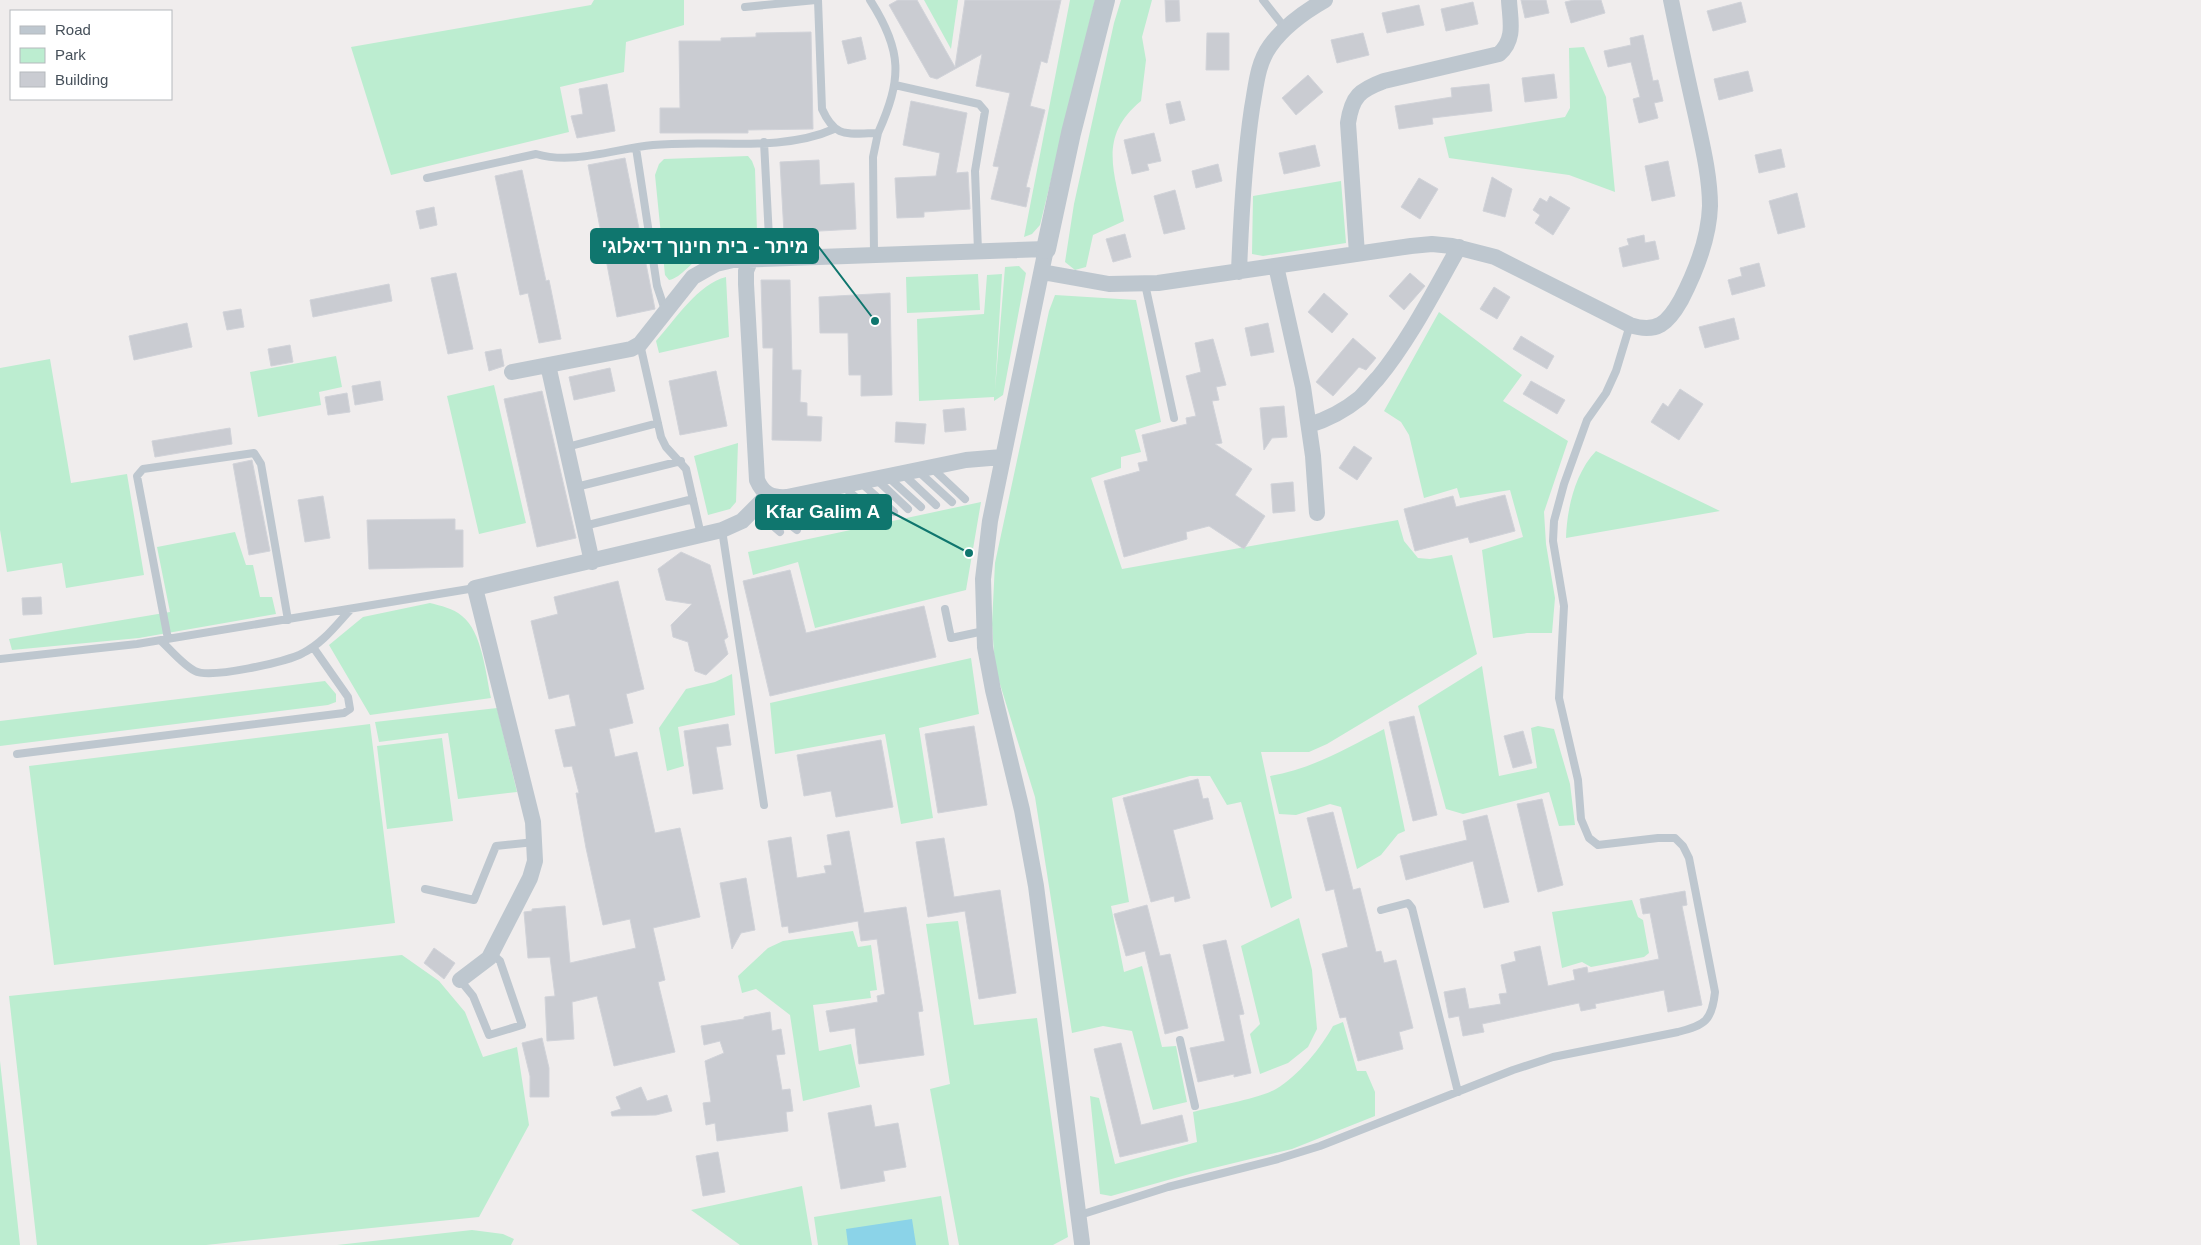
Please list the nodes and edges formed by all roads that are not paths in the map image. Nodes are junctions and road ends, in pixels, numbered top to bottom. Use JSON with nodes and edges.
{"nodes":[{"id":1,"x":817,"y":0,"type":"edge"},
{"id":2,"x":870,"y":0,"type":"edge"},
{"id":3,"x":1105,"y":0,"type":"edge"},
{"id":4,"x":1263,"y":0,"type":"edge"},
{"id":5,"x":1325,"y":0,"type":"edge"},
{"id":6,"x":1509,"y":0,"type":"edge"},
{"id":7,"x":1670,"y":0,"type":"edge"},
{"id":8,"x":746,"y":7,"type":"dead end"},
{"id":9,"x":1285,"y":28,"type":"junction"},
{"id":10,"x":895,"y":84,"type":"junction"},
{"id":11,"x":834,"y":129,"type":"junction"},
{"id":12,"x":878,"y":133,"type":"junction"},
{"id":13,"x":764,"y":142,"type":"junction"},
{"id":14,"x":636,"y":148,"type":"junction"},
{"id":15,"x":427,"y":178,"type":"dead end"},
{"id":16,"x":1459,"y":247,"type":"junction"},
{"id":17,"x":1046,"y":249,"type":"junction"},
{"id":18,"x":978,"y":251,"type":"junction"},
{"id":19,"x":874,"y":254,"type":"junction"},
{"id":20,"x":1357,"y":254,"type":"junction"},
{"id":21,"x":770,"y":257,"type":"junction"},
{"id":22,"x":751,"y":259,"type":"junction"},
{"id":23,"x":1276,"y":266,"type":"junction"},
{"id":24,"x":1042,"y":272,"type":"junction"},
{"id":25,"x":1239,"y":272,"type":"junction"},
{"id":26,"x":1145,"y":284,"type":"junction"},
{"id":27,"x":666,"y":311,"type":"junction"},
{"id":28,"x":1630,"y":325,"type":"junction"},
{"id":29,"x":640,"y":344,"type":"junction"},
{"id":30,"x":548,"y":365,"type":"junction"},
{"id":31,"x":512,"y":372,"type":"dead end"},
{"id":32,"x":1174,"y":418,"type":"dead end"},
{"id":33,"x":658,"y":423,"type":"junction"},
{"id":34,"x":1309,"y":425,"type":"junction"},
{"id":35,"x":567,"y":447,"type":"junction"},
{"id":36,"x":1002,"y":458,"type":"junction"},
{"id":37,"x":681,"y":461,"type":"junction"},
{"id":38,"x":896,"y":475,"type":"junction"},
{"id":39,"x":842,"y":486,"type":"junction"},
{"id":40,"x":576,"y":488,"type":"junction"},
{"id":41,"x":810,"y":493,"type":"junction"},
{"id":42,"x":693,"y":498,"type":"junction"},
{"id":43,"x":965,"y":499,"type":"dead end"},
{"id":44,"x":766,"y":500,"type":"junction"},
{"id":45,"x":952,"y":502,"type":"dead end"},
{"id":46,"x":936,"y":505,"type":"dead end"},
{"id":47,"x":921,"y":507,"type":"dead end"},
{"id":48,"x":908,"y":510,"type":"dead end"},
{"id":49,"x":894,"y":512,"type":"dead end"},
{"id":50,"x":1317,"y":513,"type":"dead end"},
{"id":51,"x":876,"y":515,"type":"dead end"},
{"id":52,"x":862,"y":518,"type":"dead end"},
{"id":53,"x":846,"y":521,"type":"dead end"},
{"id":54,"x":830,"y":524,"type":"dead end"},
{"id":55,"x":584,"y":526,"type":"junction"},
{"id":56,"x":815,"y":526,"type":"dead end"},
{"id":57,"x":722,"y":530,"type":"junction"},
{"id":58,"x":797,"y":530,"type":"dead end"},
{"id":59,"x":780,"y":532,"type":"dead end"},
{"id":60,"x":701,"y":535,"type":"junction"},
{"id":61,"x":592,"y":562,"type":"junction"},
{"id":62,"x":475,"y":588,"type":"junction"},
{"id":63,"x":351,"y":609,"type":"junction"},
{"id":64,"x":945,"y":609,"type":"dead end"},
{"id":65,"x":288,"y":620,"type":"junction"},
{"id":66,"x":984,"y":631,"type":"junction"},
{"id":67,"x":165,"y":640,"type":"junction"},
{"id":68,"x":313,"y":647,"type":"junction"},
{"id":69,"x":0,"y":659,"type":"edge"},
{"id":70,"x":17,"y":754,"type":"dead end"},
{"id":71,"x":764,"y":805,"type":"dead end"},
{"id":72,"x":535,"y":842,"type":"junction"},
{"id":73,"x":425,"y":889,"type":"dead end"},
{"id":74,"x":1381,"y":910,"type":"dead end"},
{"id":75,"x":491,"y":953,"type":"junction"},
{"id":76,"x":460,"y":980,"type":"joint"},
{"id":77,"x":1180,"y":1040,"type":"dead end"},
{"id":78,"x":1458,"y":1092,"type":"junction"},
{"id":79,"x":1195,"y":1106,"type":"dead end"},
{"id":80,"x":1080,"y":1214,"type":"junction"},
{"id":81,"x":1082,"y":1243,"type":"dead end"}],
"edges":[{"from":1,"to":8,"type":"lane"},
{"from":1,"to":11,"type":"lane"},
{"from":2,"to":10,"type":"lane"},
{"from":3,"to":17,"type":"street"},
{"from":4,"to":9,"type":"lane"},
{"from":5,"to":9,"type":"street"},
{"from":6,"to":20,"type":"street"},
{"from":7,"to":28,"type":"street"},
{"from":9,"to":25,"type":"street"},
{"from":10,"to":12,"type":"lane"},
{"from":10,"to":18,"type":"lane"},
{"from":11,"to":12,"type":"lane"},
{"from":11,"to":13,"type":"lane"},
{"from":12,"to":19,"type":"lane"},
{"from":13,"to":14,"type":"lane"},
{"from":13,"to":21,"type":"lane"},
{"from":14,"to":15,"type":"lane"},
{"from":14,"to":27,"type":"lane"},
{"from":16,"to":20,"type":"street"},
{"from":16,"to":28,"type":"street"},
{"from":16,"to":34,"type":"street"},
{"from":17,"to":18,"type":"street"},
{"from":17,"to":24,"type":"street"},
{"from":18,"to":19,"type":"street"},
{"from":19,"to":21,"type":"street"},
{"from":20,"to":23,"type":"street"},
{"from":21,"to":22,"type":"street"},
{"from":22,"to":27,"type":"street"},
{"from":22,"to":44,"type":"street"},
{"from":23,"to":25,"type":"street"},
{"from":23,"to":34,"type":"street"},
{"from":24,"to":26,"type":"street"},
{"from":24,"to":36,"type":"street"},
{"from":25,"to":26,"type":"street"},
{"from":26,"to":32,"type":"lane"},
{"from":27,"to":29,"type":"street"},
{"from":28,"to":78,"type":"lane"},
{"from":29,"to":30,"type":"street"},
{"from":29,"to":33,"type":"lane"},
{"from":30,"to":31,"type":"street"},
{"from":30,"to":35,"type":"street"},
{"from":33,"to":35,"type":"lane"},
{"from":33,"to":37,"type":"lane"},
{"from":34,"to":50,"type":"street"},
{"from":35,"to":40,"type":"street"},
{"from":36,"to":38,"type":"street"},
{"from":36,"to":66,"type":"street"},
{"from":37,"to":40,"type":"lane"},
{"from":37,"to":42,"type":"lane"},
{"from":38,"to":39,"type":"street"},
{"from":38,"to":43,"type":"lane"},
{"from":38,"to":45,"type":"lane"},
{"from":38,"to":46,"type":"lane"},
{"from":38,"to":47,"type":"lane"},
{"from":38,"to":48,"type":"lane"},
{"from":38,"to":49,"type":"lane"},
{"from":39,"to":41,"type":"street"},
{"from":39,"to":51,"type":"lane"},
{"from":40,"to":55,"type":"street"},
{"from":41,"to":44,"type":"street"},
{"from":41,"to":52,"type":"lane"},
{"from":41,"to":53,"type":"lane"},
{"from":41,"to":54,"type":"lane"},
{"from":42,"to":55,"type":"lane"},
{"from":42,"to":60,"type":"lane"},
{"from":44,"to":56,"type":"lane"},
{"from":44,"to":57,"type":"street"},
{"from":44,"to":58,"type":"lane"},
{"from":44,"to":59,"type":"lane"},
{"from":55,"to":61,"type":"street"},
{"from":57,"to":60,"type":"street"},
{"from":57,"to":71,"type":"lane"},
{"from":60,"to":61,"type":"street"},
{"from":61,"to":62,"type":"street"},
{"from":62,"to":63,"type":"lane"},
{"from":62,"to":72,"type":"street"},
{"from":63,"to":65,"type":"lane"},
{"from":63,"to":68,"type":"lane"},
{"from":64,"to":66,"type":"lane"},
{"from":65,"to":67,"type":"lane"},
{"from":65,"to":67,"type":"lane"},
{"from":66,"to":80,"type":"street"},
{"from":67,"to":68,"type":"lane"},
{"from":67,"to":69,"type":"lane"},
{"from":68,"to":70,"type":"lane"},
{"from":72,"to":73,"type":"lane"},
{"from":72,"to":75,"type":"street"},
{"from":74,"to":78,"type":"lane"},
{"from":75,"to":76,"type":"street"},
{"from":75,"to":76,"type":"lane"},
{"from":77,"to":79,"type":"lane"},
{"from":78,"to":80,"type":"lane"},
{"from":80,"to":81,"type":"street"}]}
